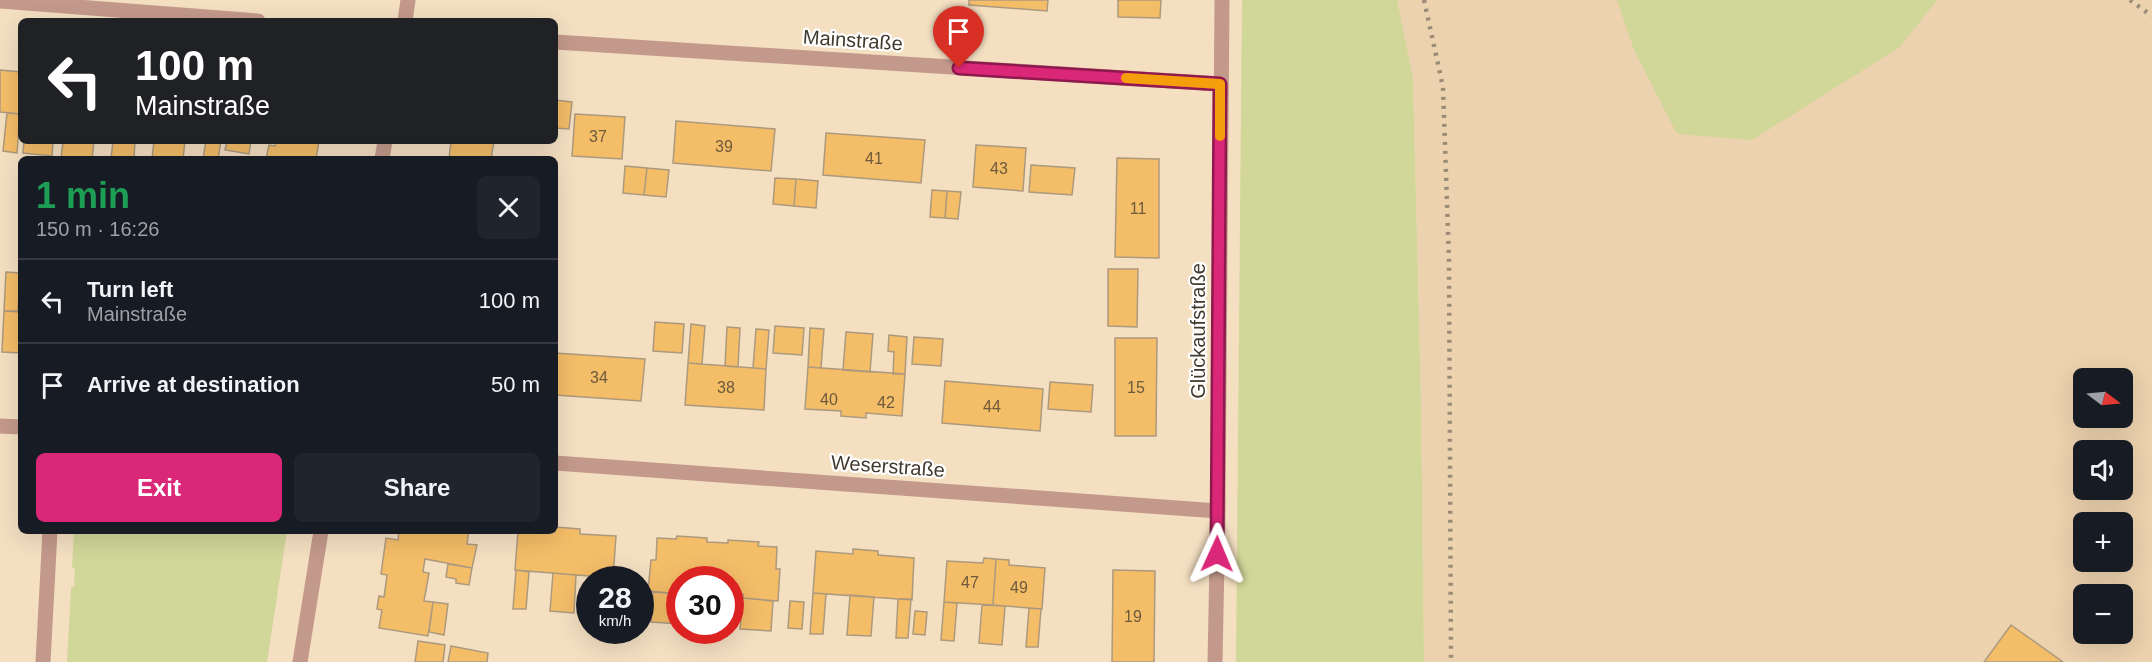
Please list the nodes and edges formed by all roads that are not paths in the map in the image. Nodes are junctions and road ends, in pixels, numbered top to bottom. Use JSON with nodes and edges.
{"nodes":[{"id":1,"x":408,"y":0,"type":"edge"},
{"id":2,"x":1222,"y":0,"type":"edge"},
{"id":3,"x":0,"y":2,"type":"edge"},
{"id":4,"x":217,"y":18,"type":"edge"},
{"id":5,"x":405,"y":18,"type":"edge"},
{"id":6,"x":558,"y":42,"type":"edge"},
{"id":7,"x":1220,"y":84,"type":"junction"},
{"id":8,"x":0,"y":426,"type":"edge"},
{"id":9,"x":18,"y":427,"type":"edge"},
{"id":10,"x":558,"y":463,"type":"edge"},
{"id":11,"x":1218,"y":511,"type":"junction"},
{"id":12,"x":51,"y":534,"type":"edge"},
{"id":13,"x":321,"y":534,"type":"edge"},
{"id":14,"x":43,"y":662,"type":"edge"},
{"id":15,"x":300,"y":662,"type":"edge"},
{"id":16,"x":1215,"y":662,"type":"edge"}],
"edges":[{"from":1,"to":5,"type":"street"},
{"from":2,"to":7,"type":"street","name":"Glückaufstraße"},
{"from":3,"to":4,"type":"street"},
{"from":6,"to":7,"type":"street","name":"Mainstraße"},
{"from":7,"to":11,"type":"street","name":"Glückaufstraße"},
{"from":8,"to":9,"type":"street"},
{"from":10,"to":11,"type":"street","name":"Weserstraße"},
{"from":11,"to":16,"type":"street","name":"Glückaufstraße"},
{"from":12,"to":14,"type":"street"},
{"from":13,"to":15,"type":"street"}]}
